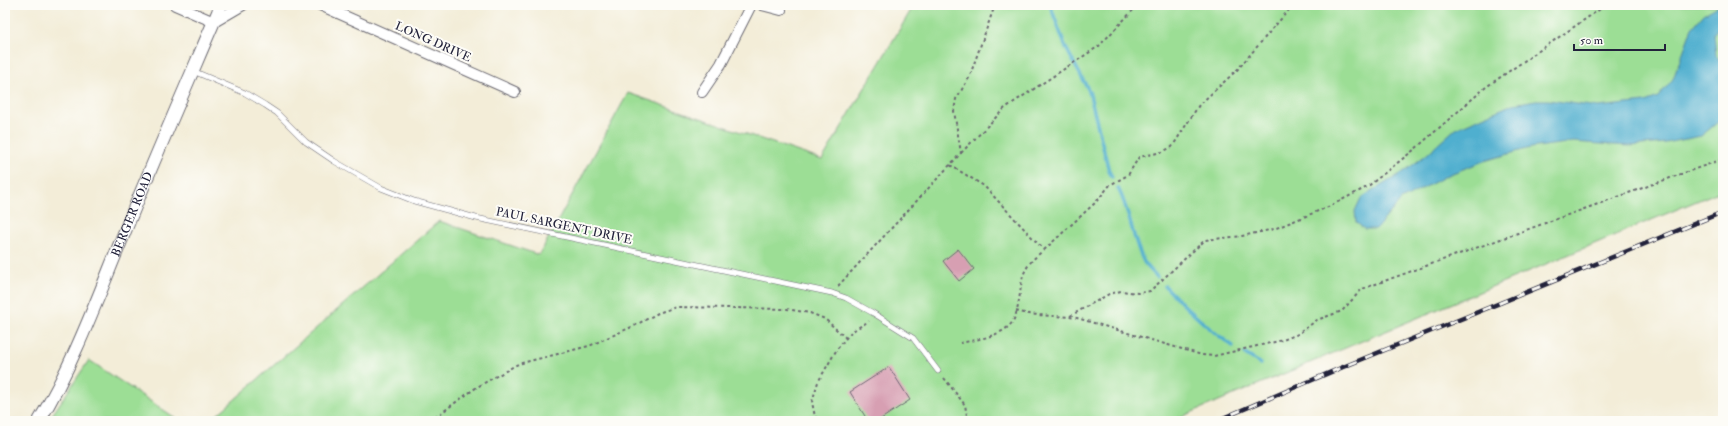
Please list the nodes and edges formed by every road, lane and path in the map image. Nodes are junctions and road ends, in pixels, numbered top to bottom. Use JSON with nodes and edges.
{"nodes":[{"id":1,"x":174,"y":5,"type":"edge"},
{"id":2,"x":221,"y":5,"type":"edge"},
{"id":3,"x":243,"y":5,"type":"edge"},
{"id":4,"x":320,"y":5,"type":"edge"},
{"id":5,"x":751,"y":5,"type":"edge"},
{"id":6,"x":762,"y":5,"type":"edge"},
{"id":7,"x":995,"y":5,"type":"edge"},
{"id":8,"x":1138,"y":5,"type":"edge"},
{"id":9,"x":1293,"y":5,"type":"edge"},
{"id":10,"x":1606,"y":5,"type":"edge"},
{"id":11,"x":781,"y":10,"type":"dead end"},
{"id":12,"x":214,"y":22,"type":"junction"},
{"id":13,"x":193,"y":71,"type":"junction"},
{"id":14,"x":515,"y":92,"type":"dead end"},
{"id":15,"x":702,"y":92,"type":"dead end"},
{"id":16,"x":961,"y":153,"type":"junction"},
{"id":17,"x":1723,"y":159,"type":"edge"},
{"id":18,"x":950,"y":164,"type":"junction"},
{"id":19,"x":1044,"y":250,"type":"junction"},
{"id":20,"x":832,"y":292,"type":"junction"},
{"id":21,"x":1016,"y":311,"type":"junction"},
{"id":22,"x":877,"y":316,"type":"junction"},
{"id":23,"x":1069,"y":317,"type":"junction"},
{"id":24,"x":846,"y":338,"type":"junction"},
{"id":25,"x":960,"y":344,"type":"dead end"},
{"id":26,"x":938,"y":371,"type":"joint"},
{"id":27,"x":39,"y":421,"type":"edge"},
{"id":28,"x":430,"y":421,"type":"edge"},
{"id":29,"x":823,"y":421,"type":"edge"},
{"id":30,"x":962,"y":421,"type":"edge"}],
"edges":[{"from":1,"to":12,"type":"street"},
{"from":2,"to":12,"type":"street","name":"BERGER ROAD"},
{"from":3,"to":12,"type":"street"},
{"from":4,"to":14,"type":"street","name":"LONG DRIVE"},
{"from":5,"to":15,"type":"street"},
{"from":6,"to":11,"type":"street"},
{"from":7,"to":16,"type":"path"},
{"from":8,"to":16,"type":"path"},
{"from":9,"to":19,"type":"path"},
{"from":10,"to":23,"type":"path"},
{"from":12,"to":13,"type":"street","name":"BERGER ROAD"},
{"from":13,"to":20,"type":"lane","name":"PAUL SARGENT DRIVE"},
{"from":13,"to":27,"type":"street","name":"BERGER ROAD"},
{"from":16,"to":18,"type":"path"},
{"from":17,"to":23,"type":"path"},
{"from":18,"to":19,"type":"path"},
{"from":18,"to":20,"type":"path"},
{"from":19,"to":21,"type":"path"},
{"from":20,"to":22,"type":"lane","name":"PAUL SARGENT DRIVE"},
{"from":21,"to":23,"type":"path"},
{"from":21,"to":25,"type":"path"},
{"from":22,"to":24,"type":"path"},
{"from":22,"to":26,"type":"lane","name":"PAUL SARGENT DRIVE"},
{"from":24,"to":28,"type":"path"},
{"from":24,"to":29,"type":"path"},
{"from":26,"to":30,"type":"path"}]}
